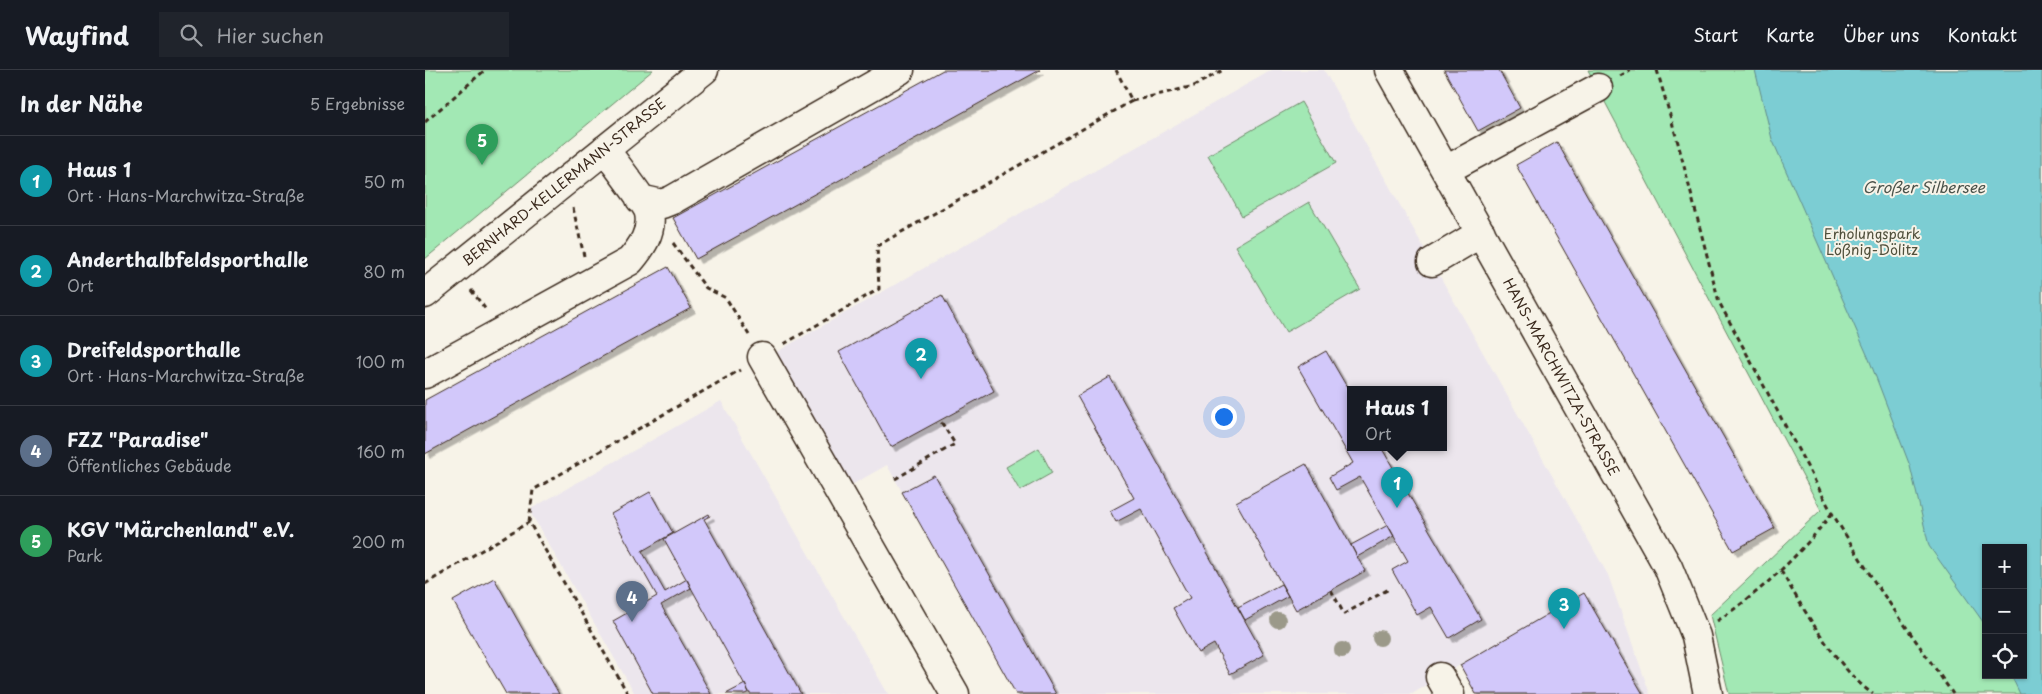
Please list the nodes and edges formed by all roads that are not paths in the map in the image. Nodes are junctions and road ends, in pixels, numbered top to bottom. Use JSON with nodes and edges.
{"nodes":[{"id":1,"x":704,"y":70,"type":"edge"},
{"id":2,"x":900,"y":70,"type":"edge"},
{"id":3,"x":1389,"y":70,"type":"edge"},
{"id":4,"x":1598,"y":88,"type":"dead end"},
{"id":5,"x":605,"y":149,"type":"junction"},
{"id":6,"x":1446,"y":170,"type":"junction"},
{"id":7,"x":644,"y":205,"type":"junction"},
{"id":8,"x":1481,"y":233,"type":"junction"},
{"id":9,"x":1432,"y":262,"type":"dead end"},
{"id":10,"x":425,"y":294,"type":"edge"},
{"id":11,"x":762,"y":357,"type":"road end"},
{"id":12,"x":425,"y":374,"type":"edge"},
{"id":13,"x":955,"y":694,"type":"edge"},
{"id":14,"x":1708,"y":694,"type":"edge"}],
"edges":[{"from":1,"to":5,"type":"street","name":"BERNHARD-KELLERMANN-STRASSE"},
{"from":2,"to":7,"type":"street"},
{"from":3,"to":6,"type":"street","name":"HANS-MARCHWITZA-STRASSE"},
{"from":4,"to":6,"type":"street"},
{"from":5,"to":7,"type":"street"},
{"from":5,"to":10,"type":"street","name":"BERNHARD-KELLERMANN-STRASSE"},
{"from":6,"to":8,"type":"street","name":"HANS-MARCHWITZA-STRASSE"},
{"from":7,"to":12,"type":"street"},
{"from":8,"to":9,"type":"street"},
{"from":8,"to":14,"type":"street","name":"HANS-MARCHWITZA-STRASSE"},
{"from":11,"to":13,"type":"street"}]}
